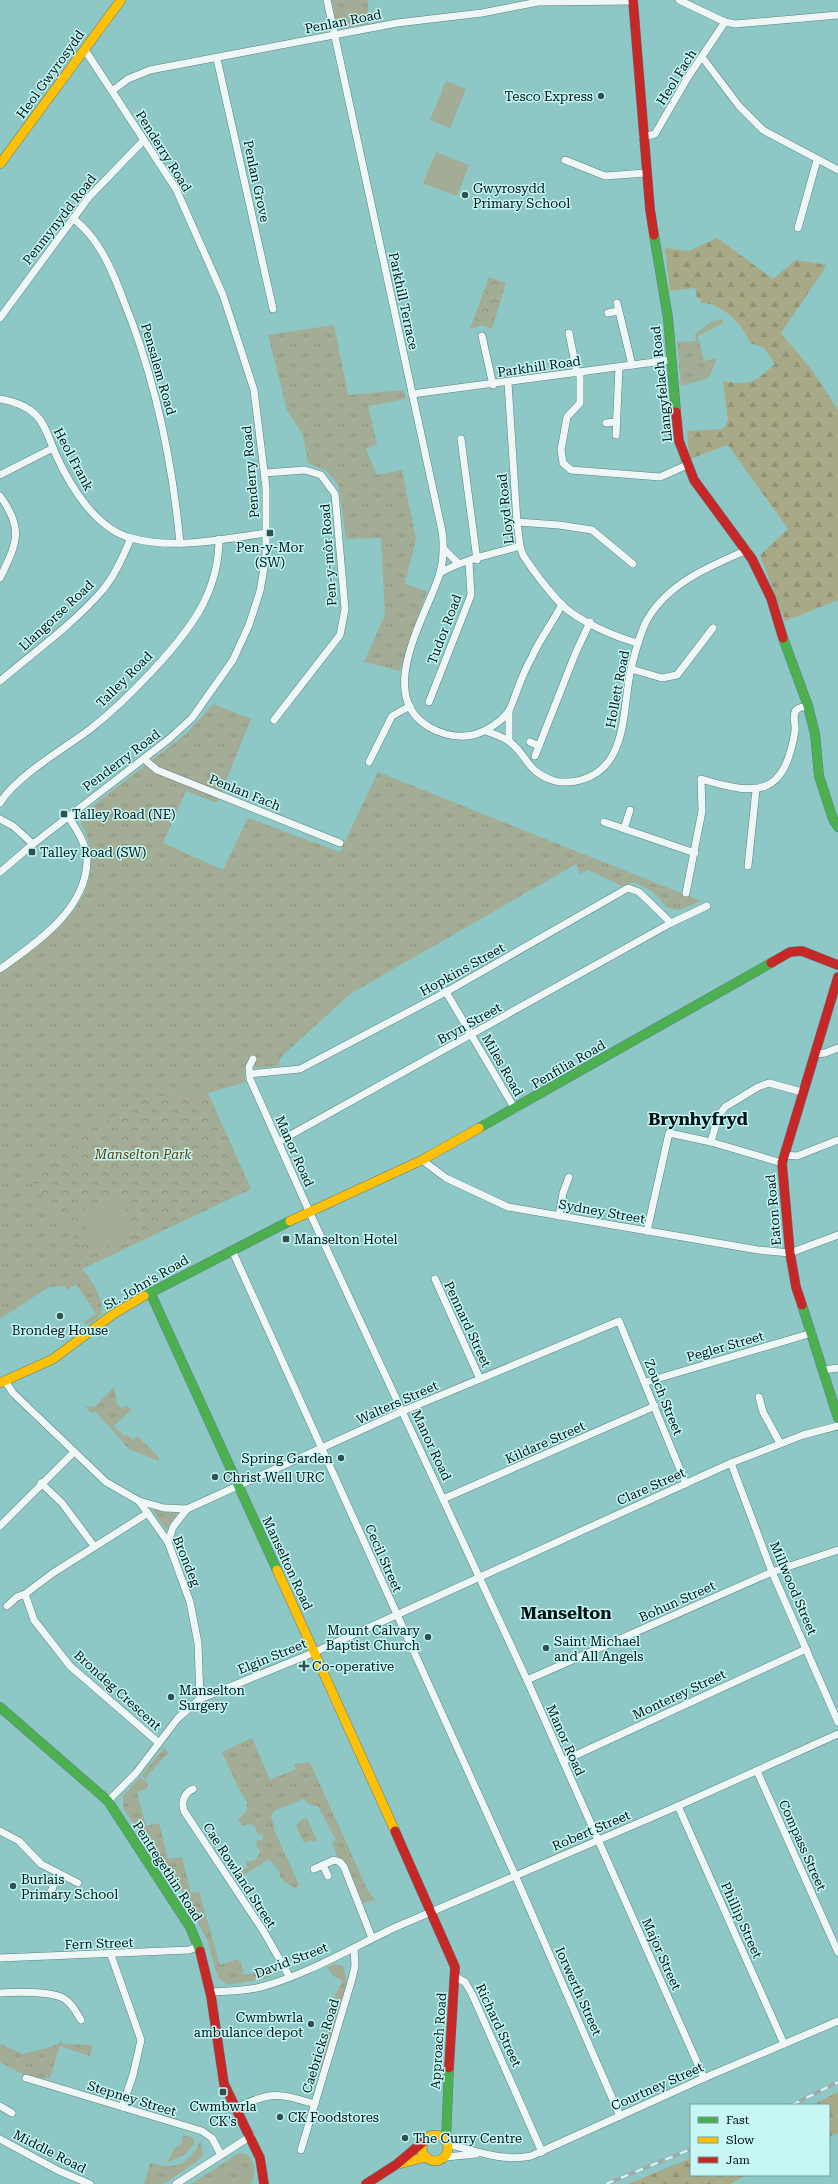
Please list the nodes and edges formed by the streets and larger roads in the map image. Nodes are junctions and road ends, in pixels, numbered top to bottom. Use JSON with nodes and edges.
{"nodes":[{"id":1,"x":121,"y":0,"type":"edge"},
{"id":2,"x":327,"y":0,"type":"edge"},
{"id":3,"x":679,"y":0,"type":"edge"},
{"id":4,"x":633,"y":1,"type":"edge"},
{"id":5,"x":838,"y":15,"type":"edge"},
{"id":6,"x":725,"y":22,"type":"junction"},
{"id":7,"x":335,"y":35,"type":"junction"},
{"id":8,"x":85,"y":50,"type":"junction"},
{"id":9,"x":702,"y":57,"type":"junction"},
{"id":10,"x":217,"y":59,"type":"junction"},
{"id":11,"x":112,"y":91,"type":"junction"},
{"id":12,"x":643,"y":137,"type":"junction"},
{"id":13,"x":144,"y":140,"type":"junction"},
{"id":14,"x":565,"y":160,"type":"dead end"},
{"id":15,"x":817,"y":160,"type":"junction"},
{"id":16,"x":0,"y":164,"type":"edge"},
{"id":17,"x":838,"y":170,"type":"edge"},
{"id":18,"x":646,"y":174,"type":"junction"},
{"id":19,"x":73,"y":218,"type":"junction"},
{"id":20,"x":798,"y":228,"type":"dead end"},
{"id":21,"x":617,"y":303,"type":"dead end"},
{"id":22,"x":273,"y":309,"type":"dead end"},
{"id":23,"x":618,"y":311,"type":"junction"},
{"id":24,"x":608,"y":313,"type":"dead end"},
{"id":25,"x":0,"y":318,"type":"edge"},
{"id":26,"x":569,"y":333,"type":"dead end"},
{"id":27,"x":482,"y":336,"type":"dead end"},
{"id":28,"x":670,"y":360,"type":"junction"},
{"id":29,"x":632,"y":365,"type":"junction"},
{"id":30,"x":619,"y":367,"type":"junction"},
{"id":31,"x":578,"y":373,"type":"junction"},
{"id":32,"x":508,"y":383,"type":"junction"},
{"id":33,"x":493,"y":385,"type":"junction"},
{"id":34,"x":412,"y":394,"type":"junction"},
{"id":35,"x":0,"y":399,"type":"edge"},
{"id":36,"x":616,"y":422,"type":"junction"},
{"id":37,"x":606,"y":423,"type":"dead end"},
{"id":38,"x":616,"y":435,"type":"dead end"},
{"id":39,"x":461,"y":439,"type":"dead end"},
{"id":40,"x":53,"y":448,"type":"junction"},
{"id":41,"x":687,"y":465,"type":"junction"},
{"id":42,"x":265,"y":473,"type":"junction"},
{"id":43,"x":0,"y":475,"type":"edge"},
{"id":44,"x":0,"y":496,"type":"edge"},
{"id":45,"x":517,"y":522,"type":"junction"},
{"id":46,"x":267,"y":533,"type":"junction"},
{"id":47,"x":131,"y":538,"type":"junction"},
{"id":48,"x":219,"y":539,"type":"junction"},
{"id":49,"x":180,"y":543,"type":"junction"},
{"id":50,"x":520,"y":546,"type":"junction"},
{"id":51,"x":444,"y":549,"type":"junction"},
{"id":52,"x":747,"y":550,"type":"junction"},
{"id":53,"x":477,"y":560,"type":"junction"},
{"id":54,"x":468,"y":562,"type":"junction"},
{"id":55,"x":458,"y":563,"type":"junction"},
{"id":56,"x":633,"y":564,"type":"dead end"},
{"id":57,"x":440,"y":573,"type":"junction"},
{"id":58,"x":0,"y":578,"type":"edge"},
{"id":59,"x":562,"y":604,"type":"junction"},
{"id":60,"x":590,"y":622,"type":"junction"},
{"id":61,"x":713,"y":628,"type":"dead end"},
{"id":62,"x":638,"y":643,"type":"junction"},
{"id":63,"x":631,"y":669,"type":"junction"},
{"id":64,"x":0,"y":681,"type":"edge"},
{"id":65,"x":429,"y":702,"type":"dead end"},
{"id":66,"x":410,"y":706,"type":"junction"},
{"id":67,"x":808,"y":706,"type":"junction"},
{"id":68,"x":508,"y":712,"type":"junction"},
{"id":69,"x":274,"y":720,"type":"dead end"},
{"id":70,"x":486,"y":731,"type":"junction"},
{"id":71,"x":509,"y":741,"type":"junction"},
{"id":72,"x":530,"y":742,"type":"dead end"},
{"id":73,"x":539,"y":746,"type":"junction"},
{"id":74,"x":535,"y":756,"type":"dead end"},
{"id":75,"x":144,"y":759,"type":"junction"},
{"id":76,"x":369,"y":762,"type":"dead end"},
{"id":77,"x":756,"y":790,"type":"junction"},
{"id":78,"x":0,"y":803,"type":"edge"},
{"id":79,"x":630,"y":810,"type":"dead end"},
{"id":80,"x":68,"y":816,"type":"junction"},
{"id":81,"x":0,"y":819,"type":"edge"},
{"id":82,"x":604,"y":822,"type":"dead end"},
{"id":83,"x":838,"y":827,"type":"edge"},
{"id":84,"x":624,"y":830,"type":"junction"},
{"id":85,"x":340,"y":843,"type":"dead end"},
{"id":86,"x":33,"y":844,"type":"junction"},
{"id":87,"x":695,"y":853,"type":"junction"},
{"id":88,"x":748,"y":866,"type":"dead end"},
{"id":89,"x":0,"y":872,"type":"edge"},
{"id":90,"x":686,"y":893,"type":"dead end"},
{"id":91,"x":707,"y":906,"type":"dead end"},
{"id":92,"x":671,"y":923,"type":"junction"},
{"id":93,"x":838,"y":965,"type":"edge"},
{"id":94,"x":0,"y":969,"type":"edge"},
{"id":95,"x":838,"y":977,"type":"edge"},
{"id":96,"x":446,"y":992,"type":"junction"},
{"id":97,"x":472,"y":1036,"type":"junction"},
{"id":98,"x":838,"y":1048,"type":"edge"},
{"id":99,"x":815,"y":1054,"type":"junction"},
{"id":100,"x":253,"y":1059,"type":"dead end"},
{"id":101,"x":250,"y":1074,"type":"junction"},
{"id":102,"x":802,"y":1092,"type":"junction"},
{"id":103,"x":515,"y":1109,"type":"junction"},
{"id":104,"x":838,"y":1140,"type":"edge"},
{"id":105,"x":278,"y":1142,"type":"junction"},
{"id":106,"x":711,"y":1142,"type":"junction"},
{"id":107,"x":783,"y":1159,"type":"junction"},
{"id":108,"x":422,"y":1160,"type":"junction"},
{"id":109,"x":569,"y":1177,"type":"dead end"},
{"id":110,"x":309,"y":1211,"type":"junction"},
{"id":111,"x":559,"y":1216,"type":"junction"},
{"id":112,"x":647,"y":1231,"type":"junction"},
{"id":113,"x":838,"y":1235,"type":"edge"},
{"id":114,"x":232,"y":1250,"type":"junction"},
{"id":115,"x":790,"y":1253,"type":"junction"},
{"id":116,"x":435,"y":1279,"type":"dead end"},
{"id":117,"x":150,"y":1292,"type":"junction"},
{"id":118,"x":618,"y":1320,"type":"joint"},
{"id":119,"x":812,"y":1334,"type":"junction"},
{"id":120,"x":838,"y":1368,"type":"edge"},
{"id":121,"x":823,"y":1370,"type":"junction"},
{"id":122,"x":480,"y":1378,"type":"junction"},
{"id":123,"x":2,"y":1382,"type":"edge"},
{"id":124,"x":646,"y":1382,"type":"junction"},
{"id":125,"x":759,"y":1397,"type":"dead end"},
{"id":126,"x":655,"y":1406,"type":"junction"},
{"id":127,"x":403,"y":1411,"type":"junction"},
{"id":128,"x":838,"y":1418,"type":"edge"},
{"id":129,"x":838,"y":1426,"type":"edge"},
{"id":130,"x":780,"y":1443,"type":"junction"},
{"id":131,"x":321,"y":1450,"type":"junction"},
{"id":132,"x":74,"y":1452,"type":"junction"},
{"id":133,"x":731,"y":1463,"type":"junction"},
{"id":134,"x":41,"y":1483,"type":"junction"},
{"id":135,"x":686,"y":1484,"type":"junction"},
{"id":136,"x":238,"y":1485,"type":"junction"},
{"id":137,"x":443,"y":1499,"type":"junction"},
{"id":138,"x":139,"y":1501,"type":"junction"},
{"id":139,"x":187,"y":1509,"type":"junction"},
{"id":140,"x":148,"y":1513,"type":"junction"},
{"id":141,"x":0,"y":1526,"type":"edge"},
{"id":142,"x":168,"y":1542,"type":"junction"},
{"id":143,"x":94,"y":1546,"type":"junction"},
{"id":144,"x":838,"y":1550,"type":"edge"},
{"id":145,"x":772,"y":1572,"type":"junction"},
{"id":146,"x":478,"y":1577,"type":"junction"},
{"id":147,"x":25,"y":1594,"type":"junction"},
{"id":148,"x":7,"y":1606,"type":"dead end"},
{"id":149,"x":397,"y":1616,"type":"junction"},
{"id":150,"x":806,"y":1649,"type":"junction"},
{"id":151,"x":315,"y":1652,"type":"junction"},
{"id":152,"x":527,"y":1680,"type":"junction"},
{"id":153,"x":200,"y":1699,"type":"junction"},
{"id":154,"x":0,"y":1708,"type":"edge"},
{"id":155,"x":838,"y":1722,"type":"edge"},
{"id":156,"x":838,"y":1734,"type":"edge"},
{"id":157,"x":159,"y":1743,"type":"junction"},
{"id":158,"x":563,"y":1761,"type":"junction"},
{"id":159,"x":757,"y":1771,"type":"junction"},
{"id":160,"x":193,"y":1790,"type":"dead end"},
{"id":161,"x":108,"y":1801,"type":"junction"},
{"id":162,"x":678,"y":1806,"type":"junction"},
{"id":163,"x":0,"y":1831,"type":"edge"},
{"id":164,"x":598,"y":1841,"type":"junction"},
{"id":165,"x":323,"y":1865,"type":"junction"},
{"id":166,"x":314,"y":1869,"type":"dead end"},
{"id":167,"x":58,"y":1873,"type":"junction"},
{"id":168,"x":515,"y":1875,"type":"junction"},
{"id":169,"x":328,"y":1876,"type":"dead end"},
{"id":170,"x":78,"y":1883,"type":"dead end"},
{"id":171,"x":51,"y":1892,"type":"dead end"},
{"id":172,"x":431,"y":1912,"type":"junction"},
{"id":173,"x":372,"y":1938,"type":"junction"},
{"id":174,"x":199,"y":1946,"type":"junction"},
{"id":175,"x":354,"y":1948,"type":"junction"},
{"id":176,"x":838,"y":1952,"type":"edge"},
{"id":177,"x":111,"y":1955,"type":"junction"},
{"id":178,"x":0,"y":1958,"type":"edge"},
{"id":179,"x":289,"y":1976,"type":"junction"},
{"id":180,"x":455,"y":1977,"type":"junction"},
{"id":181,"x":212,"y":1992,"type":"junction"},
{"id":182,"x":0,"y":1993,"type":"edge"},
{"id":183,"x":82,"y":2020,"type":"dead end"},
{"id":184,"x":838,"y":2021,"type":"edge"},
{"id":185,"x":784,"y":2044,"type":"junction"},
{"id":186,"x":26,"y":2078,"type":"dead end"},
{"id":187,"x":704,"y":2078,"type":"junction"},
{"id":188,"x":315,"y":2104,"type":"junction"},
{"id":189,"x":0,"y":2106,"type":"edge"},
{"id":190,"x":122,"y":2107,"type":"junction"},
{"id":191,"x":447,"y":2107,"type":"junction"},
{"id":192,"x":235,"y":2108,"type":"junction"},
{"id":193,"x":12,"y":2113,"type":"dead end"},
{"id":194,"x":620,"y":2116,"type":"junction"},
{"id":195,"x":435,"y":2134,"type":"junction"},
{"id":196,"x":251,"y":2136,"type":"junction"},
{"id":197,"x":0,"y":2139,"type":"edge"},
{"id":198,"x":423,"y":2142,"type":"junction"},
{"id":199,"x":447,"y":2142,"type":"junction"},
{"id":200,"x":301,"y":2150,"type":"dead end"},
{"id":201,"x":542,"y":2152,"type":"junction"},
{"id":202,"x":484,"y":2153,"type":"junction"},
{"id":203,"x":221,"y":2155,"type":"junction"},
{"id":204,"x":426,"y":2157,"type":"junction"},
{"id":205,"x":446,"y":2157,"type":"junction"},
{"id":206,"x":397,"y":2164,"type":"junction"},
{"id":207,"x":90,"y":2184,"type":"edge"},
{"id":208,"x":176,"y":2184,"type":"edge"},
{"id":209,"x":264,"y":2184,"type":"edge"},
{"id":210,"x":366,"y":2184,"type":"edge"}],
"edges":[{"from":1,"to":8,"type":"street","name":"Heol Gwyrosydd"},
{"from":2,"to":7,"type":"street","name":"Parkhill Terrace"},
{"from":3,"to":6,"type":"street"},
{"from":4,"to":7,"type":"street","name":"Penlan Road"},
{"from":4,"to":12,"type":"street","name":"Llangyfelach Road"},
{"from":5,"to":6,"type":"street"},
{"from":6,"to":9,"type":"street","name":"Heol Fach"},
{"from":7,"to":10,"type":"street","name":"Penlan Road"},
{"from":7,"to":34,"type":"street","name":"Parkhill Terrace"},
{"from":8,"to":11,"type":"street","name":"Penderry Road"},
{"from":8,"to":16,"type":"street","name":"Heol Gwyrosydd"},
{"from":9,"to":12,"type":"street","name":"Heol Fach"},
{"from":9,"to":15,"type":"street"},
{"from":10,"to":11,"type":"street","name":"Penlan Road"},
{"from":10,"to":22,"type":"street","name":"Penlan Grove"},
{"from":11,"to":13,"type":"street","name":"Penderry Road"},
{"from":12,"to":18,"type":"street","name":"Llangyfelach Road"},
{"from":13,"to":19,"type":"street","name":"Penmynydd Road"},
{"from":13,"to":42,"type":"street","name":"Penderry Road"},
{"from":14,"to":18,"type":"street"},
{"from":15,"to":17,"type":"street"},
{"from":15,"to":20,"type":"street"},
{"from":18,"to":28,"type":"street","name":"Llangyfelach Road"},
{"from":19,"to":25,"type":"street","name":"Penmynydd Road"},
{"from":19,"to":49,"type":"street","name":"Pensalem Road"},
{"from":21,"to":23,"type":"street"},
{"from":23,"to":24,"type":"street"},
{"from":23,"to":29,"type":"street"},
{"from":26,"to":31,"type":"street"},
{"from":27,"to":33,"type":"street"},
{"from":28,"to":29,"type":"street","name":"Parkhill Road"},
{"from":28,"to":41,"type":"street","name":"Llangyfelach Road"},
{"from":29,"to":30,"type":"street","name":"Parkhill Road"},
{"from":30,"to":31,"type":"street","name":"Parkhill Road"},
{"from":30,"to":36,"type":"street"},
{"from":31,"to":32,"type":"street","name":"Parkhill Road"},
{"from":31,"to":41,"type":"street"},
{"from":32,"to":33,"type":"street","name":"Parkhill Road"},
{"from":32,"to":45,"type":"street","name":"Lloyd Road"},
{"from":33,"to":34,"type":"street","name":"Parkhill Road"},
{"from":34,"to":51,"type":"street","name":"Parkhill Terrace"},
{"from":35,"to":40,"type":"street","name":"Heol Frank"},
{"from":36,"to":37,"type":"street"},
{"from":36,"to":38,"type":"street"},
{"from":39,"to":53,"type":"street"},
{"from":40,"to":43,"type":"street"},
{"from":40,"to":47,"type":"street","name":"Heol Frank"},
{"from":41,"to":52,"type":"street","name":"Llangyfelach Road"},
{"from":42,"to":46,"type":"street","name":"Penderry Road"},
{"from":42,"to":69,"type":"street","name":"Pen-y-môr Road"},
{"from":44,"to":58,"type":"street"},
{"from":45,"to":50,"type":"street","name":"Lloyd Road"},
{"from":45,"to":56,"type":"street"},
{"from":46,"to":48,"type":"street","name":"Heol Frank"},
{"from":46,"to":75,"type":"street","name":"Penderry Road"},
{"from":47,"to":49,"type":"street","name":"Heol Frank"},
{"from":47,"to":64,"type":"street","name":"Llangorse Road"},
{"from":48,"to":49,"type":"street","name":"Heol Frank"},
{"from":48,"to":78,"type":"street","name":"Talley Road"},
{"from":50,"to":53,"type":"street"},
{"from":50,"to":59,"type":"street","name":"Lloyd Road"},
{"from":51,"to":55,"type":"street"},
{"from":51,"to":57,"type":"street","name":"Parkhill Terrace"},
{"from":52,"to":62,"type":"street","name":"Hollett Road"},
{"from":52,"to":67,"type":"street","name":"Llangyfelach Road"},
{"from":53,"to":54,"type":"street"},
{"from":54,"to":55,"type":"street"},
{"from":54,"to":65,"type":"street","name":"Tudor Road"},
{"from":55,"to":57,"type":"street"},
{"from":57,"to":66,"type":"street"},
{"from":59,"to":60,"type":"street","name":"Lloyd Road"},
{"from":59,"to":68,"type":"street"},
{"from":60,"to":62,"type":"street","name":"Lloyd Road"},
{"from":60,"to":73,"type":"street"},
{"from":61,"to":63,"type":"street"},
{"from":62,"to":63,"type":"street","name":"Hollett Road"},
{"from":63,"to":71,"type":"street","name":"Hollett Road"},
{"from":66,"to":70,"type":"street"},
{"from":66,"to":76,"type":"street"},
{"from":67,"to":77,"type":"street"},
{"from":67,"to":83,"type":"street","name":"Llangyfelach Road"},
{"from":68,"to":70,"type":"street"},
{"from":68,"to":71,"type":"street"},
{"from":70,"to":71,"type":"street","name":"Hollett Road"},
{"from":72,"to":73,"type":"street"},
{"from":73,"to":74,"type":"street"},
{"from":75,"to":80,"type":"street","name":"Penderry Road"},
{"from":75,"to":85,"type":"street","name":"Penlan Fach"},
{"from":77,"to":87,"type":"street"},
{"from":77,"to":88,"type":"street"},
{"from":79,"to":84,"type":"street"},
{"from":80,"to":86,"type":"street","name":"Penderry Road"},
{"from":80,"to":94,"type":"street"},
{"from":81,"to":86,"type":"street"},
{"from":82,"to":84,"type":"street"},
{"from":84,"to":87,"type":"street"},
{"from":86,"to":89,"type":"street","name":"Penderry Road"},
{"from":87,"to":90,"type":"street"},
{"from":91,"to":92,"type":"street","name":"Bryn Street"},
{"from":92,"to":96,"type":"street","name":"Hopkins Street"},
{"from":92,"to":97,"type":"street","name":"Bryn Street"},
{"from":93,"to":103,"type":"street","name":"Penfilia Road"},
{"from":95,"to":99,"type":"street","name":"Eaton Road"},
{"from":96,"to":97,"type":"street","name":"Miles Road"},
{"from":96,"to":101,"type":"street","name":"Hopkins Street"},
{"from":97,"to":103,"type":"street","name":"Miles Road"},
{"from":97,"to":105,"type":"street","name":"Bryn Street"},
{"from":98,"to":99,"type":"street"},
{"from":99,"to":102,"type":"street","name":"Eaton Road"},
{"from":100,"to":101,"type":"street"},
{"from":101,"to":105,"type":"street","name":"Manor Road"},
{"from":102,"to":106,"type":"street"},
{"from":102,"to":107,"type":"street","name":"Eaton Road"},
{"from":103,"to":108,"type":"street","name":"Penfilia Road"},
{"from":104,"to":107,"type":"street"},
{"from":105,"to":110,"type":"street","name":"Manor Road"},
{"from":106,"to":107,"type":"street"},
{"from":106,"to":112,"type":"street"},
{"from":107,"to":115,"type":"street","name":"Eaton Road"},
{"from":108,"to":110,"type":"street","name":"Penfilia Road"},
{"from":108,"to":111,"type":"street","name":"Sydney Street"},
{"from":109,"to":111,"type":"street"},
{"from":110,"to":114,"type":"street","name":"St. John's Road"},
{"from":110,"to":127,"type":"street","name":"Manor Road"},
{"from":111,"to":112,"type":"street","name":"Sydney Street"},
{"from":112,"to":115,"type":"street","name":"Sydney Street"},
{"from":113,"to":115,"type":"street"},
{"from":114,"to":117,"type":"street","name":"St. John's Road"},
{"from":114,"to":131,"type":"street","name":"Cecil Street"},
{"from":115,"to":119,"type":"street","name":"Eaton Road"},
{"from":116,"to":122,"type":"street","name":"Pennard Street"},
{"from":117,"to":123,"type":"street","name":"St. John's Road"},
{"from":117,"to":136,"type":"street","name":"Manselton Road"},
{"from":118,"to":122,"type":"street","name":"Walters Street"},
{"from":118,"to":124,"type":"street","name":"Zouch Street"},
{"from":119,"to":121,"type":"street","name":"Eaton Road"},
{"from":119,"to":124,"type":"street","name":"Pegler Street"},
{"from":120,"to":121,"type":"street"},
{"from":121,"to":128,"type":"street","name":"Eaton Road"},
{"from":122,"to":127,"type":"street","name":"Walters Street"},
{"from":123,"to":132,"type":"street","name":"Brondeg"},
{"from":124,"to":126,"type":"street","name":"Zouch Street"},
{"from":125,"to":130,"type":"street"},
{"from":126,"to":135,"type":"street","name":"Zouch Street"},
{"from":126,"to":137,"type":"street","name":"Kildare Street"},
{"from":127,"to":131,"type":"street","name":"Walters Street"},
{"from":127,"to":137,"type":"street","name":"Manor Road"},
{"from":129,"to":130,"type":"street","name":"Clare Street"},
{"from":130,"to":133,"type":"street","name":"Clare Street"},
{"from":131,"to":136,"type":"street","name":"Walters Street"},
{"from":131,"to":149,"type":"street","name":"Cecil Street"},
{"from":132,"to":134,"type":"street"},
{"from":132,"to":138,"type":"street","name":"Brondeg"},
{"from":133,"to":135,"type":"street","name":"Clare Street"},
{"from":133,"to":145,"type":"street","name":"Millwood Street"},
{"from":134,"to":141,"type":"street"},
{"from":134,"to":143,"type":"street"},
{"from":135,"to":146,"type":"street","name":"Clare Street"},
{"from":136,"to":139,"type":"street","name":"Walters Street"},
{"from":136,"to":151,"type":"street","name":"Manselton Road"},
{"from":137,"to":146,"type":"street","name":"Manor Road"},
{"from":138,"to":139,"type":"street","name":"Walters Street"},
{"from":138,"to":140,"type":"street","name":"Brondeg"},
{"from":139,"to":142,"type":"street","name":"Walters Street"},
{"from":140,"to":142,"type":"street","name":"Brondeg"},
{"from":140,"to":143,"type":"street"},
{"from":142,"to":153,"type":"street","name":"Brondeg"},
{"from":143,"to":147,"type":"street"},
{"from":144,"to":145,"type":"street","name":"Bohun Street"},
{"from":145,"to":150,"type":"street","name":"Millwood Street"},
{"from":145,"to":152,"type":"street","name":"Bohun Street"},
{"from":146,"to":149,"type":"street","name":"Elgin Street"},
{"from":146,"to":152,"type":"street","name":"Manor Road"},
{"from":147,"to":148,"type":"street"},
{"from":147,"to":157,"type":"street","name":"Brondeg Crescent"},
{"from":149,"to":151,"type":"street","name":"Elgin Street"},
{"from":149,"to":168,"type":"street","name":"Cecil Street"},
{"from":150,"to":155,"type":"street","name":"Millwood Street"},
{"from":150,"to":158,"type":"street","name":"Monterey Street"},
{"from":151,"to":153,"type":"street","name":"Elgin Street"},
{"from":151,"to":172,"type":"street","name":"Manselton Road"},
{"from":152,"to":158,"type":"street","name":"Manor Road"},
{"from":153,"to":157,"type":"street","name":"Elgin Street"},
{"from":154,"to":161,"type":"street","name":"Pentregethin Road"},
{"from":156,"to":159,"type":"street","name":"Robert Street"},
{"from":157,"to":161,"type":"street","name":"Elgin Street"},
{"from":158,"to":164,"type":"street","name":"Manor Road"},
{"from":159,"to":162,"type":"street","name":"Robert Street"},
{"from":159,"to":176,"type":"street","name":"Compass Street"},
{"from":160,"to":179,"type":"street","name":"Cae Rowland Street"},
{"from":161,"to":174,"type":"street","name":"Pentregethin Road"},
{"from":162,"to":164,"type":"street","name":"Robert Street"},
{"from":162,"to":185,"type":"street","name":"Phillip Street"},
{"from":163,"to":167,"type":"street"},
{"from":164,"to":168,"type":"street","name":"Robert Street"},
{"from":164,"to":187,"type":"street","name":"Major Street"},
{"from":165,"to":166,"type":"street"},
{"from":165,"to":169,"type":"street"},
{"from":165,"to":173,"type":"street"},
{"from":167,"to":170,"type":"street"},
{"from":167,"to":171,"type":"street"},
{"from":168,"to":172,"type":"street","name":"Robert Street"},
{"from":168,"to":194,"type":"street","name":"Iorwerth Street"},
{"from":172,"to":173,"type":"street","name":"Robert Street"},
{"from":172,"to":180,"type":"street"},
{"from":173,"to":175,"type":"street","name":"Robert Street"},
{"from":174,"to":177,"type":"street","name":"Fern Street"},
{"from":174,"to":181,"type":"street","name":"Pentregethin Road"},
{"from":175,"to":179,"type":"street","name":"David Street"},
{"from":175,"to":188,"type":"street","name":"Caebricks Road"},
{"from":177,"to":178,"type":"street","name":"Fern Street"},
{"from":177,"to":190,"type":"street"},
{"from":179,"to":181,"type":"street","name":"David Street"},
{"from":180,"to":191,"type":"street","name":"Approach Road"},
{"from":180,"to":201,"type":"street","name":"Richard Street"},
{"from":181,"to":192,"type":"street","name":"Pentregethin Road"},
{"from":182,"to":183,"type":"street"},
{"from":184,"to":185,"type":"street","name":"Courtney Street"},
{"from":185,"to":187,"type":"street","name":"Courtney Street"},
{"from":186,"to":190,"type":"street","name":"Stepney Street"},
{"from":187,"to":194,"type":"street","name":"Courtney Street"},
{"from":188,"to":192,"type":"street"},
{"from":188,"to":200,"type":"street","name":"Caebricks Road"},
{"from":189,"to":193,"type":"street"},
{"from":190,"to":203,"type":"street","name":"Stepney Street"},
{"from":191,"to":195,"type":"street","name":"Approach Road"},
{"from":191,"to":199,"type":"street","name":"Approach Road"},
{"from":192,"to":196,"type":"street","name":"Pentregethin Road"},
{"from":194,"to":201,"type":"street","name":"Courtney Street"},
{"from":195,"to":198,"type":"street"},
{"from":195,"to":199,"type":"street"},
{"from":196,"to":203,"type":"street"},
{"from":196,"to":209,"type":"street","name":"Pentregethin Road"},
{"from":197,"to":207,"type":"street","name":"Middle Road"},
{"from":198,"to":204,"type":"street"},
{"from":198,"to":206,"type":"street"},
{"from":199,"to":202,"type":"street","name":"Courtney Street"},
{"from":199,"to":205,"type":"street"},
{"from":201,"to":202,"type":"street","name":"Courtney Street"},
{"from":202,"to":205,"type":"street","name":"Courtney Street"},
{"from":203,"to":208,"type":"street"},
{"from":204,"to":205,"type":"street"},
{"from":204,"to":206,"type":"street"},
{"from":206,"to":210,"type":"street"}]}
